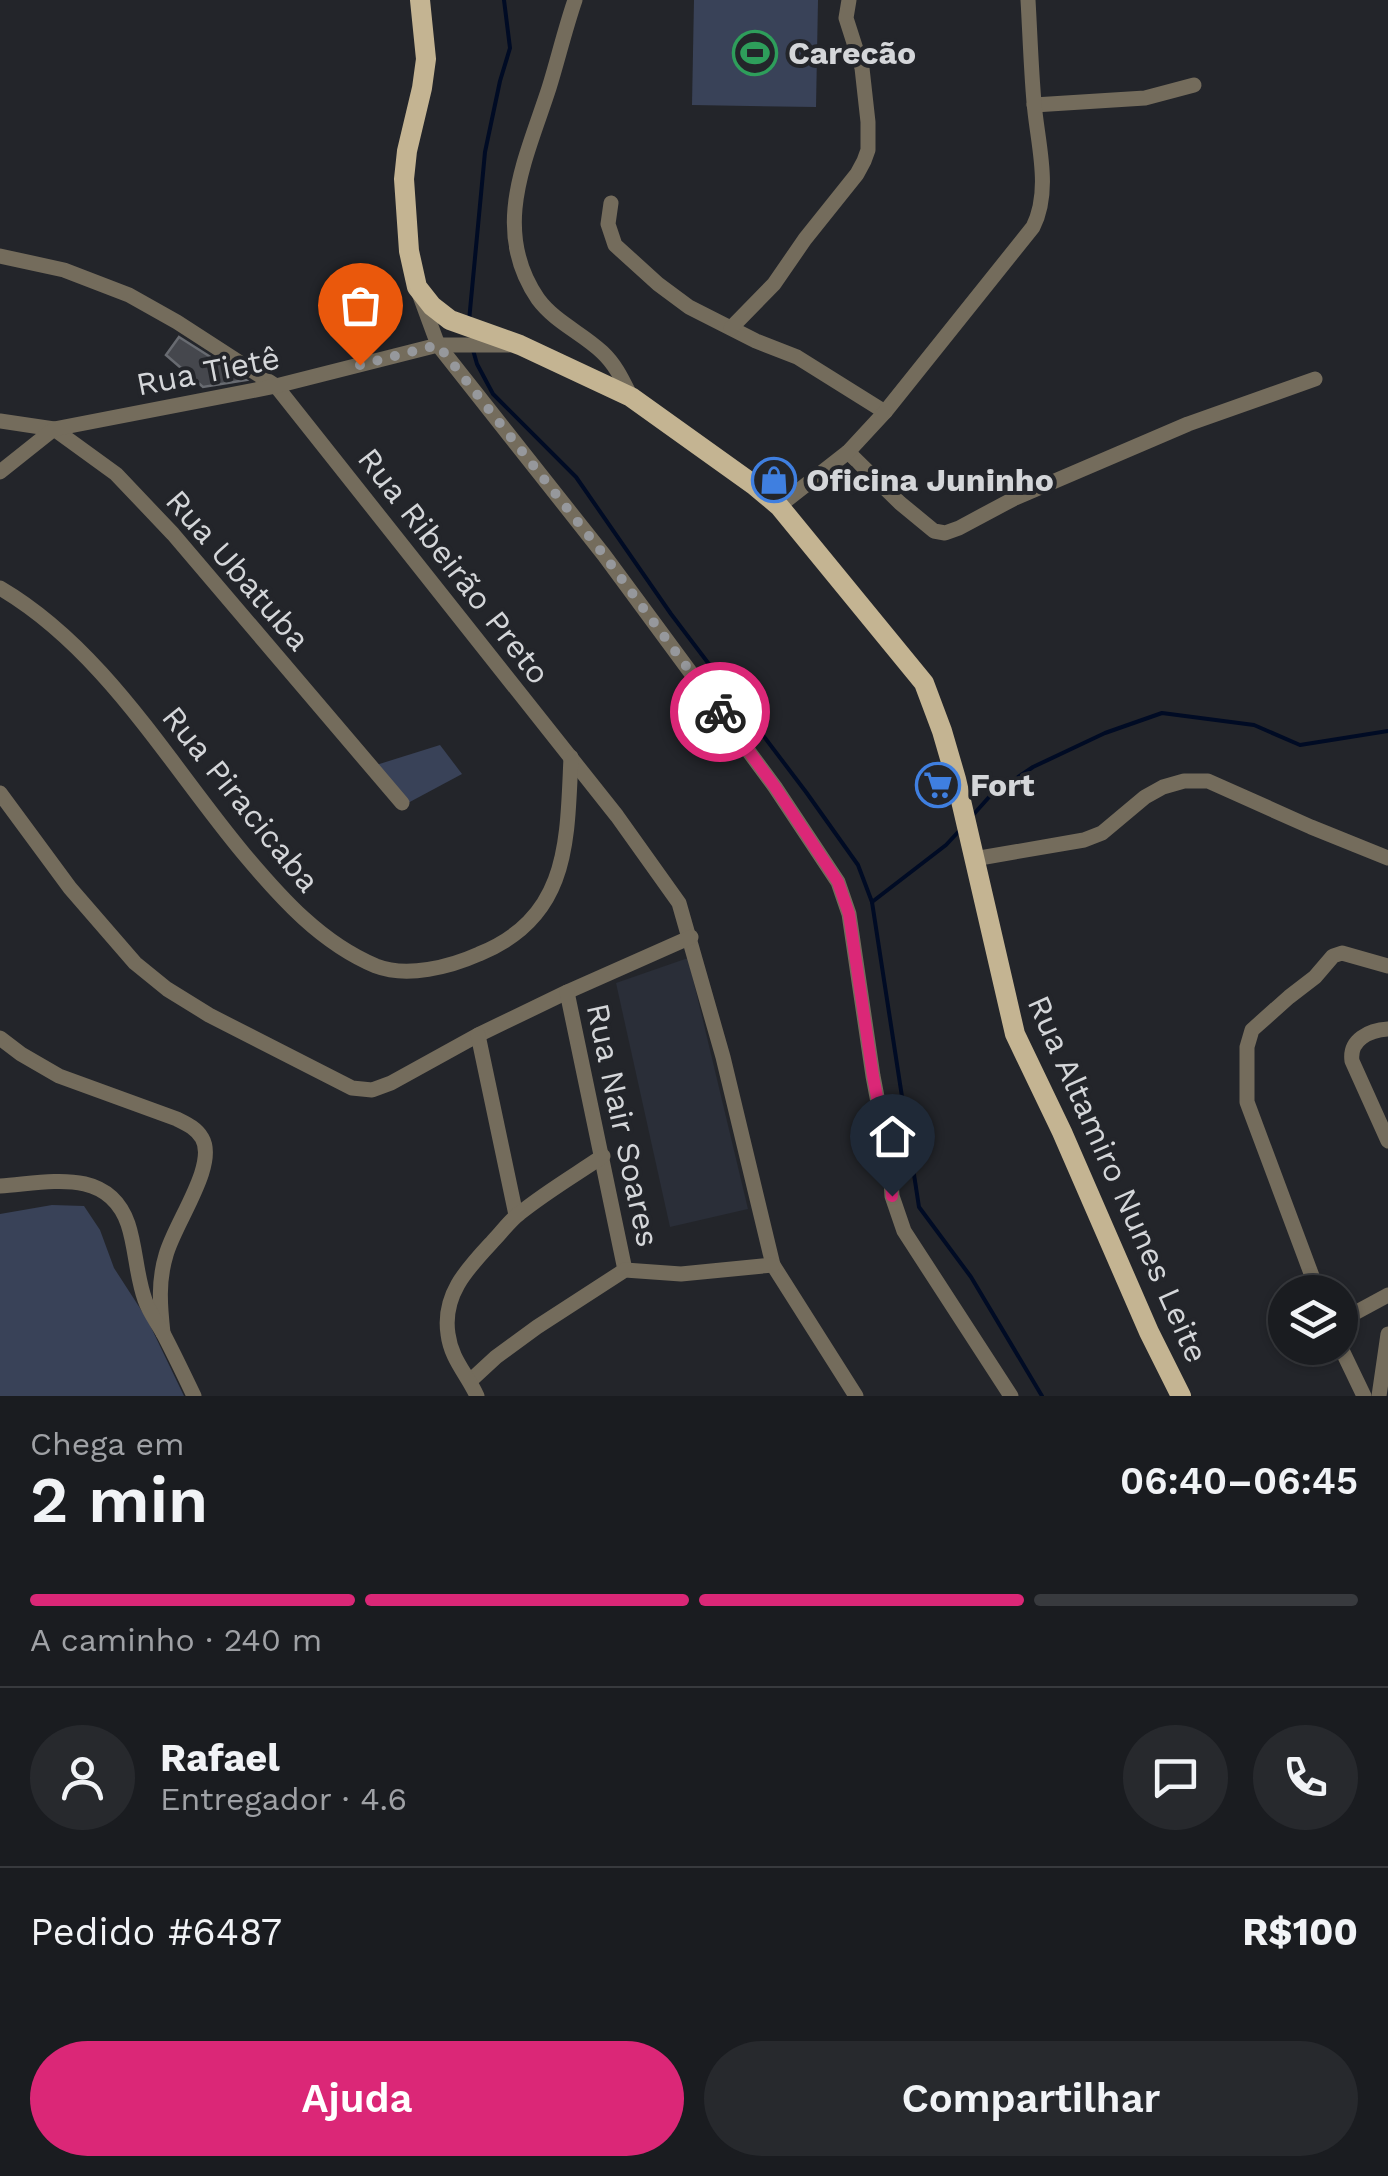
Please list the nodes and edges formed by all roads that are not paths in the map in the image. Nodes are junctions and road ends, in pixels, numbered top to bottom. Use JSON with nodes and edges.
{"nodes":[{"id":1,"x":420,"y":0,"type":"edge"},
{"id":2,"x":575,"y":0,"type":"edge"},
{"id":3,"x":849,"y":0,"type":"edge"},
{"id":4,"x":1028,"y":0,"type":"edge"},
{"id":5,"x":1194,"y":85,"type":"dead end"},
{"id":6,"x":1034,"y":105,"type":"junction"},
{"id":7,"x":610,"y":203,"type":"dead end"},
{"id":8,"x":0,"y":256,"type":"edge"},
{"id":9,"x":417,"y":287,"type":"junction"},
{"id":10,"x":731,"y":328,"type":"junction"},
{"id":11,"x":442,"y":345,"type":"junction"},
{"id":12,"x":509,"y":345,"type":"junction"},
{"id":13,"x":1315,"y":379,"type":"dead end"},
{"id":14,"x":276,"y":386,"type":"junction"},
{"id":15,"x":630,"y":397,"type":"junction"},
{"id":16,"x":885,"y":412,"type":"junction"},
{"id":17,"x":0,"y":420,"type":"edge"},
{"id":18,"x":54,"y":429,"type":"junction"},
{"id":19,"x":848,"y":452,"type":"junction"},
{"id":20,"x":0,"y":472,"type":"edge"},
{"id":21,"x":779,"y":506,"type":"junction"},
{"id":22,"x":0,"y":588,"type":"edge"},
{"id":23,"x":571,"y":757,"type":"junction"},
{"id":24,"x":0,"y":793,"type":"edge"},
{"id":25,"x":402,"y":803,"type":"dead end"},
{"id":26,"x":972,"y":849,"type":"junction"},
{"id":27,"x":1388,"y":858,"type":"edge"},
{"id":28,"x":690,"y":937,"type":"junction"},
{"id":29,"x":1388,"y":966,"type":"edge"},
{"id":30,"x":566,"y":992,"type":"junction"},
{"id":31,"x":1383,"y":1029,"type":"edge"},
{"id":32,"x":478,"y":1035,"type":"junction"},
{"id":33,"x":0,"y":1038,"type":"edge"},
{"id":34,"x":1388,"y":1141,"type":"edge"},
{"id":35,"x":602,"y":1156,"type":"junction"},
{"id":36,"x":0,"y":1186,"type":"edge"},
{"id":37,"x":516,"y":1215,"type":"junction"},
{"id":38,"x":773,"y":1265,"type":"junction"},
{"id":39,"x":624,"y":1270,"type":"junction"},
{"id":40,"x":1312,"y":1275,"type":"edge"},
{"id":41,"x":1388,"y":1295,"type":"edge"},
{"id":42,"x":1358,"y":1311,"type":"edge"},
{"id":43,"x":163,"y":1333,"type":"junction"},
{"id":44,"x":1388,"y":1334,"type":"edge"},
{"id":45,"x":1349,"y":1365,"type":"edge"},
{"id":46,"x":473,"y":1388,"type":"edge"},
{"id":47,"x":194,"y":1396,"type":"edge"},
{"id":48,"x":856,"y":1396,"type":"edge"},
{"id":49,"x":1011,"y":1396,"type":"edge"},
{"id":50,"x":1181,"y":1396,"type":"edge"},
{"id":51,"x":1364,"y":1396,"type":"edge"},
{"id":52,"x":1379,"y":1396,"type":"edge"}],
"edges":[{"from":1,"to":9,"type":"main road"},
{"from":2,"to":15,"type":"street"},
{"from":3,"to":10,"type":"street"},
{"from":4,"to":6,"type":"street"},
{"from":5,"to":6,"type":"street"},
{"from":6,"to":16,"type":"street"},
{"from":7,"to":10,"type":"street"},
{"from":8,"to":14,"type":"street","name":"Rua Ribeirão Preto"},
{"from":9,"to":11,"type":"street"},
{"from":9,"to":12,"type":"main road","name":"Rua Altamiro Nunes Leite"},
{"from":10,"to":16,"type":"street"},
{"from":11,"to":12,"type":"street","name":"Rua Tietê"},
{"from":11,"to":14,"type":"street","name":"Rua Tietê"},
{"from":11,"to":49,"type":"street"},
{"from":12,"to":15,"type":"main road","name":"Rua Altamiro Nunes Leite"},
{"from":13,"to":19,"type":"street"},
{"from":14,"to":18,"type":"street","name":"Rua Tietê"},
{"from":14,"to":23,"type":"street","name":"Rua Ribeirão Preto"},
{"from":15,"to":21,"type":"main road","name":"Rua Altamiro Nunes Leite"},
{"from":16,"to":19,"type":"street"},
{"from":17,"to":18,"type":"street","name":"Rua Ubatuba"},
{"from":18,"to":20,"type":"street","name":"Rua Tietê"},
{"from":18,"to":25,"type":"street","name":"Rua Ubatuba"},
{"from":19,"to":21,"type":"street"},
{"from":21,"to":26,"type":"main road","name":"Rua Altamiro Nunes Leite"},
{"from":22,"to":23,"type":"street","name":"Rua Piracicaba"},
{"from":23,"to":28,"type":"street","name":"Rua Ribeirão Preto"},
{"from":24,"to":32,"type":"street"},
{"from":26,"to":27,"type":"street"},
{"from":26,"to":50,"type":"main road","name":"Rua Altamiro Nunes Leite"},
{"from":28,"to":30,"type":"street"},
{"from":28,"to":38,"type":"street","name":"Rua Ribeirão Preto"},
{"from":29,"to":40,"type":"street"},
{"from":30,"to":32,"type":"street"},
{"from":30,"to":35,"type":"street","name":"Rua Nair Soares"},
{"from":31,"to":34,"type":"street"},
{"from":32,"to":37,"type":"street"},
{"from":33,"to":43,"type":"street"},
{"from":35,"to":37,"type":"street"},
{"from":35,"to":39,"type":"street","name":"Rua Nair Soares"},
{"from":36,"to":43,"type":"street"},
{"from":37,"to":46,"type":"street"},
{"from":38,"to":39,"type":"street"},
{"from":38,"to":48,"type":"street","name":"Rua Ribeirão Preto"},
{"from":39,"to":46,"type":"street"},
{"from":41,"to":42,"type":"street"},
{"from":43,"to":47,"type":"street"},
{"from":44,"to":52,"type":"street"},
{"from":45,"to":51,"type":"street"}]}
